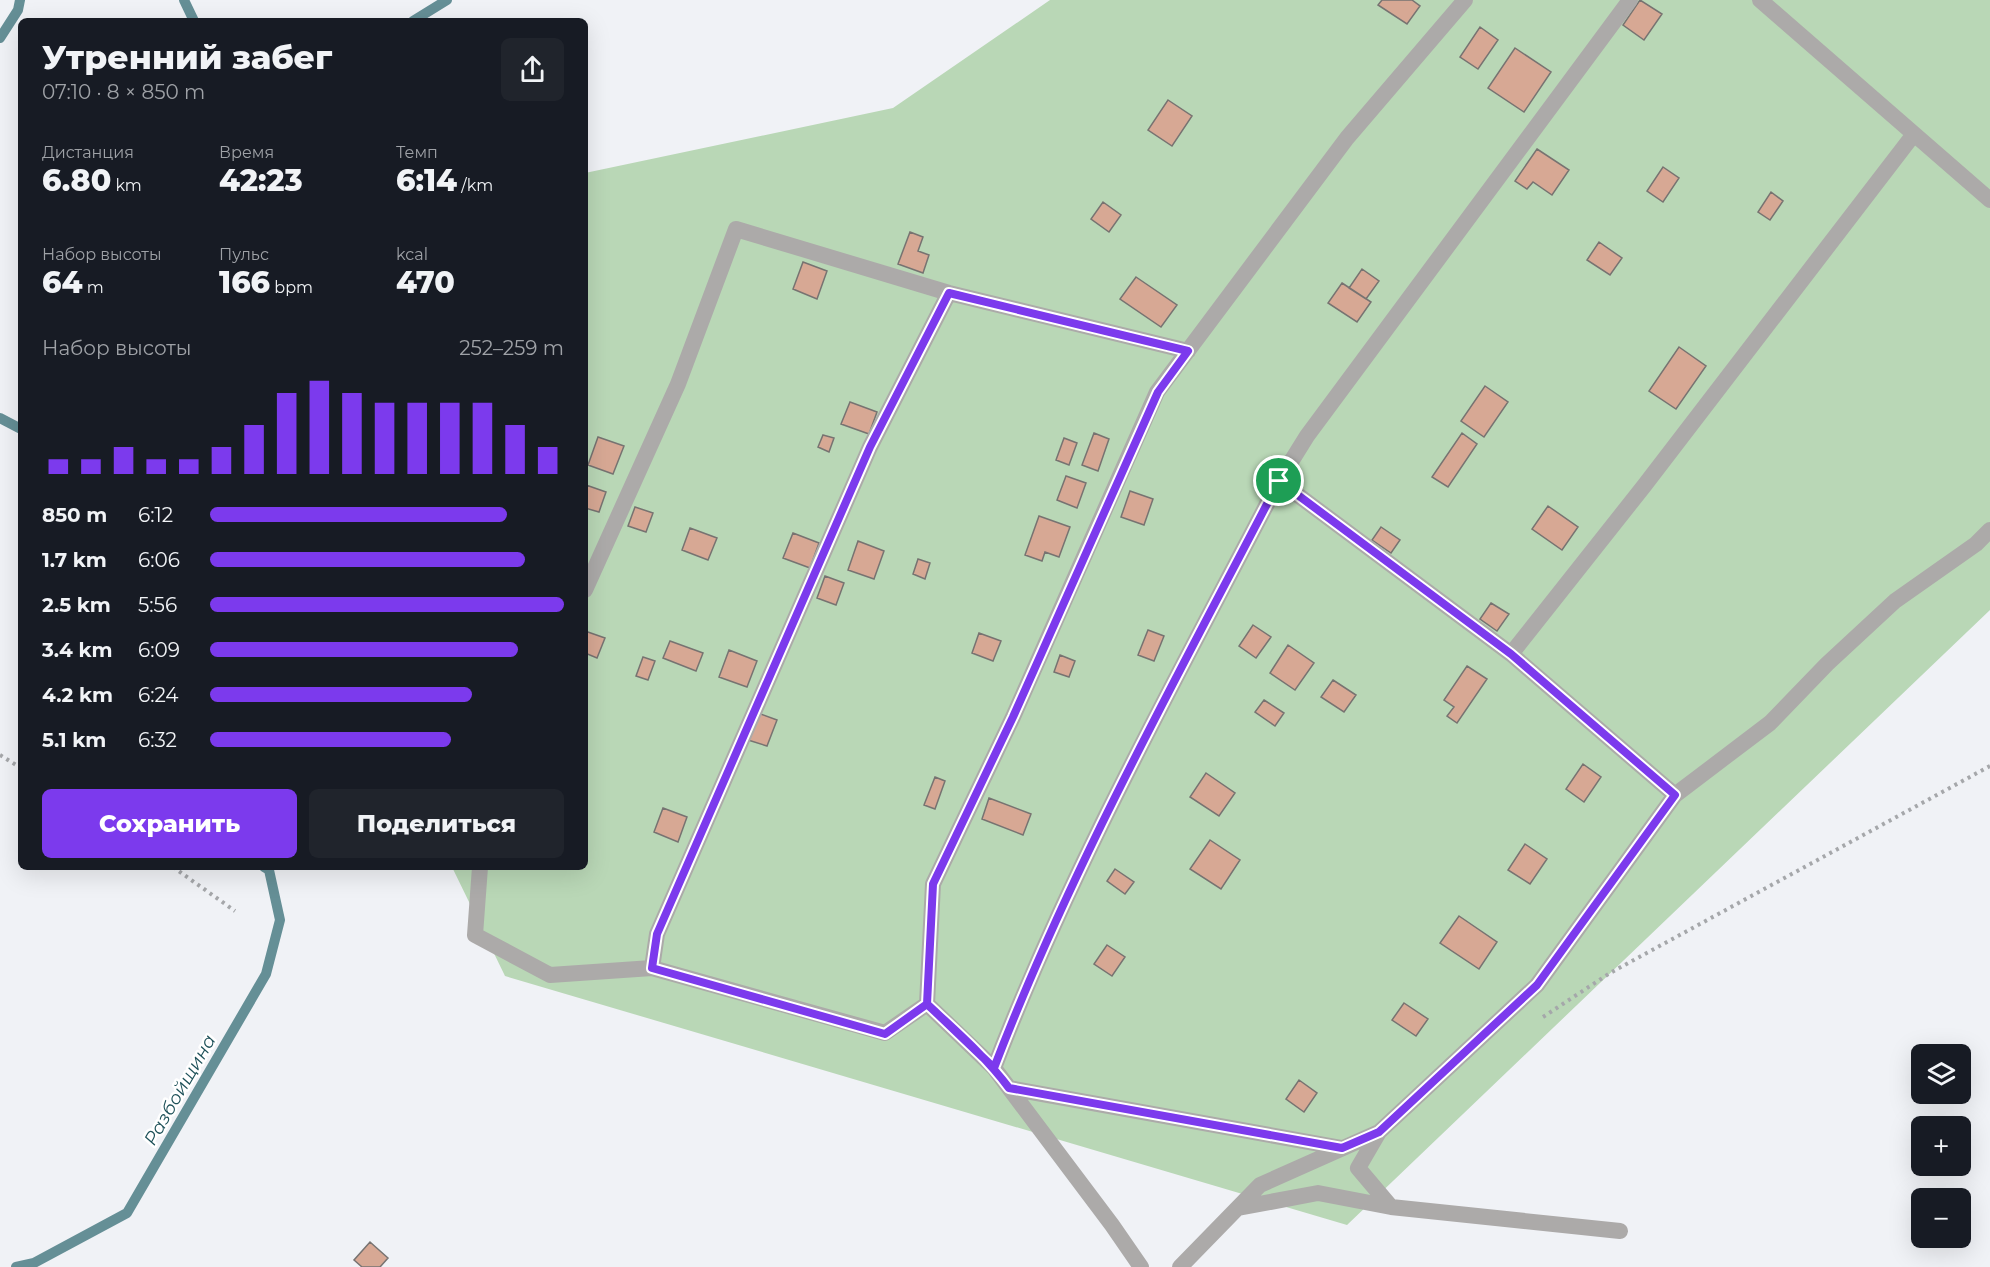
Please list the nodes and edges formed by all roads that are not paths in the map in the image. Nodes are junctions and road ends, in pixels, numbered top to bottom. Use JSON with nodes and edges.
{"nodes":[{"id":1,"x":1465,"y":0,"type":"edge"},
{"id":2,"x":1630,"y":0,"type":"edge"},
{"id":3,"x":1760,"y":0,"type":"edge"},
{"id":4,"x":1914,"y":134,"type":"junction"},
{"id":5,"x":1990,"y":200,"type":"edge"},
{"id":6,"x":949,"y":293,"type":"junction"},
{"id":7,"x":1188,"y":351,"type":"junction"},
{"id":8,"x":1279,"y":481,"type":"junction"},
{"id":9,"x":1990,"y":530,"type":"edge"},
{"id":10,"x":588,"y":583,"type":"edge"},
{"id":11,"x":1511,"y":654,"type":"junction"},
{"id":12,"x":1675,"y":795,"type":"junction"},
{"id":13,"x":480,"y":870,"type":"edge"},
{"id":14,"x":652,"y":968,"type":"junction"},
{"id":15,"x":927,"y":1004,"type":"junction"},
{"id":16,"x":994,"y":1068,"type":"junction"},
{"id":17,"x":1009,"y":1088,"type":"junction"},
{"id":18,"x":1379,"y":1132,"type":"junction"},
{"id":19,"x":1342,"y":1148,"type":"junction"},
{"id":20,"x":1391,"y":1207,"type":"junction"},
{"id":21,"x":1238,"y":1208,"type":"junction"},
{"id":22,"x":1620,"y":1231,"type":"dead end"},
{"id":23,"x":1141,"y":1267,"type":"edge"},
{"id":24,"x":1180,"y":1267,"type":"edge"}],
"edges":[{"from":1,"to":7,"type":"lane"},
{"from":2,"to":8,"type":"lane"},
{"from":3,"to":4,"type":"lane"},
{"from":4,"to":5,"type":"lane"},
{"from":4,"to":11,"type":"lane"},
{"from":6,"to":7,"type":"lane"},
{"from":6,"to":10,"type":"lane"},
{"from":6,"to":14,"type":"lane"},
{"from":7,"to":15,"type":"lane"},
{"from":8,"to":11,"type":"lane"},
{"from":8,"to":16,"type":"lane"},
{"from":9,"to":12,"type":"lane"},
{"from":11,"to":12,"type":"lane"},
{"from":12,"to":18,"type":"lane"},
{"from":13,"to":14,"type":"lane"},
{"from":14,"to":15,"type":"lane"},
{"from":15,"to":16,"type":"lane"},
{"from":16,"to":17,"type":"lane"},
{"from":17,"to":19,"type":"lane"},
{"from":17,"to":23,"type":"lane"},
{"from":18,"to":19,"type":"lane"},
{"from":18,"to":20,"type":"lane"},
{"from":19,"to":21,"type":"lane"},
{"from":20,"to":21,"type":"lane"},
{"from":20,"to":22,"type":"lane"},
{"from":21,"to":24,"type":"lane"}]}
